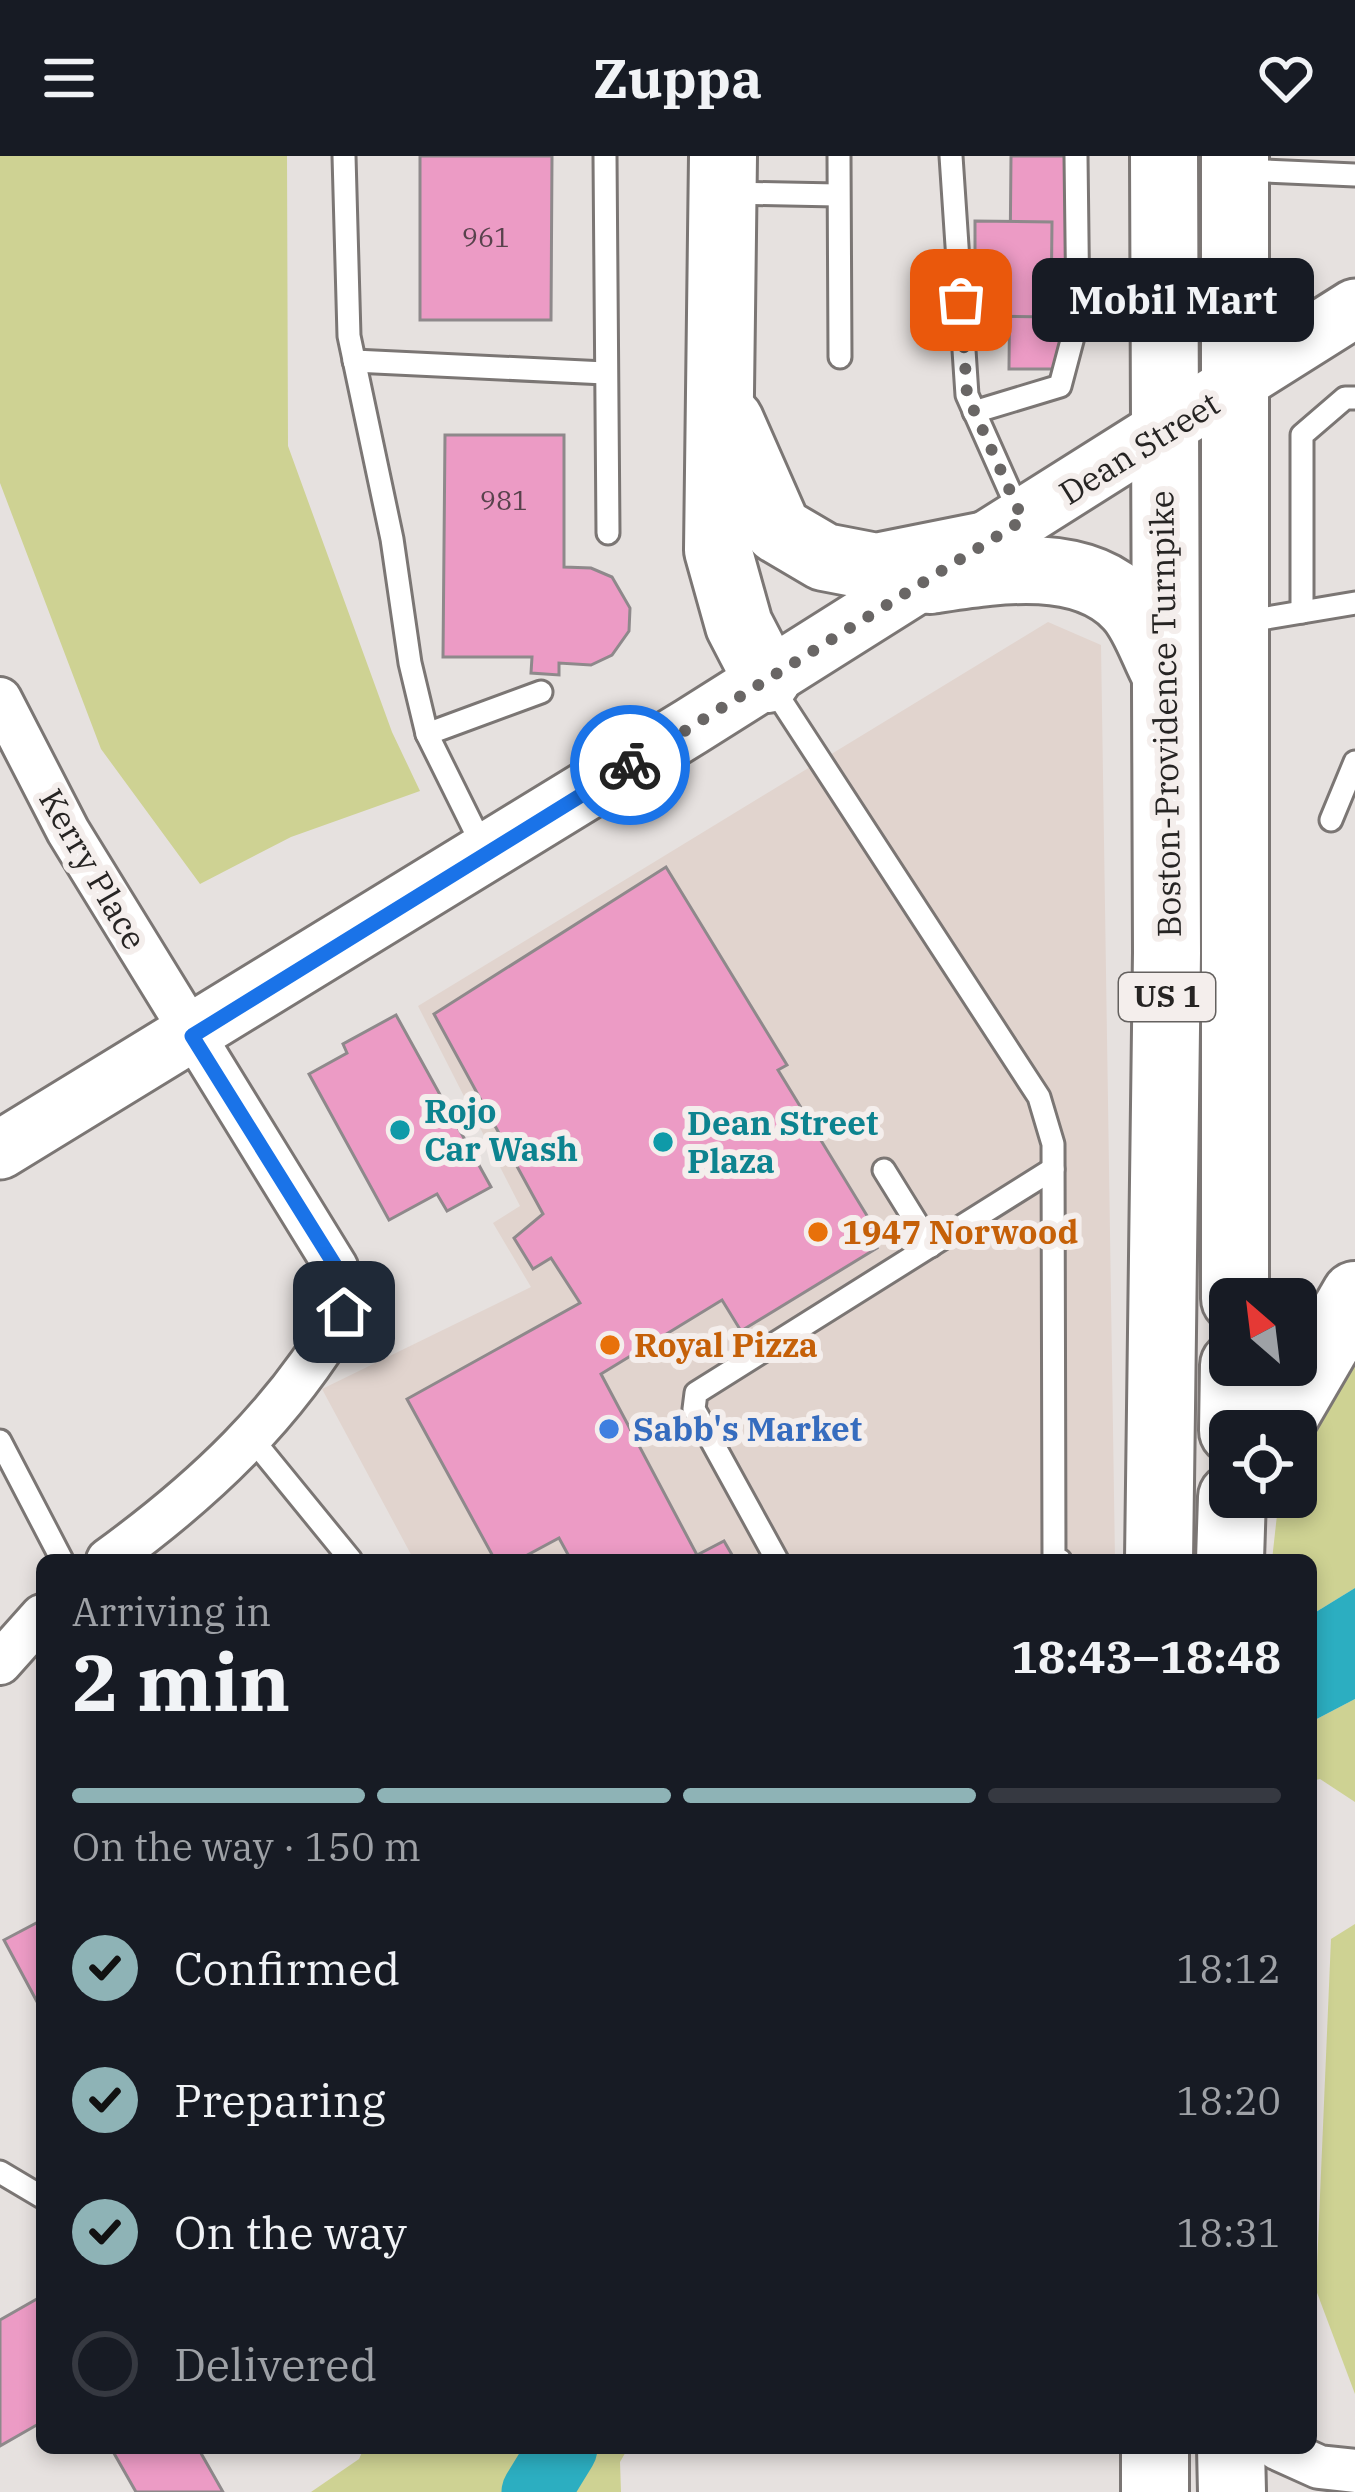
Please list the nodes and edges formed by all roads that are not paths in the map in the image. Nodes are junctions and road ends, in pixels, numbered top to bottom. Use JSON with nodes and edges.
{"nodes":[{"id":1,"x":344,"y":156,"type":"edge"},
{"id":2,"x":605,"y":156,"type":"edge"},
{"id":3,"x":839,"y":156,"type":"edge"},
{"id":4,"x":951,"y":156,"type":"edge"},
{"id":5,"x":1076,"y":156,"type":"edge"},
{"id":6,"x":1164,"y":156,"type":"edge"},
{"id":7,"x":1235,"y":163,"type":"edge"},
{"id":8,"x":723,"y":174,"type":"edge"},
{"id":9,"x":1355,"y":176,"type":"edge"},
{"id":10,"x":837,"y":195,"type":"junction"},
{"id":11,"x":1355,"y":308,"type":"edge"},
{"id":12,"x":840,"y":356,"type":"dead end"},
{"id":13,"x":354,"y":362,"type":"junction"},
{"id":14,"x":605,"y":373,"type":"junction"},
{"id":15,"x":1238,"y":386,"type":"junction"},
{"id":16,"x":720,"y":391,"type":"junction"},
{"id":17,"x":1355,"y":398,"type":"edge"},
{"id":18,"x":974,"y":412,"type":"junction"},
{"id":19,"x":1162,"y":434,"type":"junction"},
{"id":20,"x":608,"y":533,"type":"dead end"},
{"id":21,"x":1002,"y":533,"type":"junction"},
{"id":22,"x":926,"y":580,"type":"junction"},
{"id":23,"x":1355,"y":603,"type":"edge"},
{"id":24,"x":1302,"y":612,"type":"junction"},
{"id":25,"x":1236,"y":623,"type":"junction"},
{"id":26,"x":1165,"y":674,"type":"junction"},
{"id":27,"x":767,"y":679,"type":"junction"},
{"id":28,"x":542,"y":692,"type":"dead end"},
{"id":29,"x":5,"y":722,"type":"edge"},
{"id":30,"x":427,"y":734,"type":"junction"},
{"id":31,"x":1355,"y":761,"type":"edge"},
{"id":32,"x":1331,"y":820,"type":"dead end"},
{"id":33,"x":486,"y":854,"type":"junction"},
{"id":34,"x":192,"y":1036,"type":"junction"},
{"id":35,"x":0,"y":1150,"type":"edge"},
{"id":36,"x":1053,"y":1169,"type":"junction"},
{"id":37,"x":884,"y":1170,"type":"dead end"},
{"id":38,"x":931,"y":1246,"type":"junction"},
{"id":39,"x":1235,"y":1278,"type":"edge"},
{"id":40,"x":1355,"y":1294,"type":"edge"},
{"id":41,"x":1288,"y":1410,"type":"edge"},
{"id":42,"x":253,"y":1439,"type":"junction"},
{"id":43,"x":0,"y":1441,"type":"edge"},
{"id":44,"x":59,"y":1554,"type":"edge"},
{"id":45,"x":116,"y":1554,"type":"edge"},
{"id":46,"x":346,"y":1554,"type":"edge"},
{"id":47,"x":774,"y":1554,"type":"edge"},
{"id":48,"x":1056,"y":1554,"type":"edge"},
{"id":49,"x":1160,"y":1554,"type":"edge"},
{"id":50,"x":36,"y":1623,"type":"edge"},
{"id":51,"x":0,"y":1663,"type":"edge"},
{"id":52,"x":0,"y":2172,"type":"edge"},
{"id":53,"x":36,"y":2193,"type":"edge"},
{"id":54,"x":1155,"y":2454,"type":"edge"},
{"id":55,"x":1231,"y":2454,"type":"edge"},
{"id":56,"x":1290,"y":2454,"type":"edge"},
{"id":57,"x":1355,"y":2471,"type":"edge"},
{"id":58,"x":1155,"y":2492,"type":"edge"},
{"id":59,"x":1232,"y":2492,"type":"edge"}],
"edges":[{"from":1,"to":13,"type":"lane"},
{"from":2,"to":14,"type":"lane"},
{"from":3,"to":10,"type":"lane"},
{"from":4,"to":18,"type":"lane"},
{"from":5,"to":18,"type":"lane"},
{"from":6,"to":19,"type":"main road","name":"Boston-Providence Turnpike","number":"US 1"},
{"from":7,"to":9,"type":"lane"},
{"from":7,"to":15,"type":"main road","name":"Boston-Providence Turnpike","number":"US 1"},
{"from":8,"to":10,"type":"lane"},
{"from":8,"to":16,"type":"main road"},
{"from":10,"to":12,"type":"lane"},
{"from":11,"to":15,"type":"main road","name":"Dean Street"},
{"from":13,"to":14,"type":"lane"},
{"from":13,"to":30,"type":"lane"},
{"from":14,"to":20,"type":"lane"},
{"from":15,"to":19,"type":"main road","name":"Dean Street"},
{"from":15,"to":25,"type":"main road","name":"Boston-Providence Turnpike","number":"US 1"},
{"from":16,"to":21,"type":"main road"},
{"from":16,"to":27,"type":"main road"},
{"from":17,"to":24,"type":"lane"},
{"from":18,"to":21,"type":"lane"},
{"from":19,"to":21,"type":"main road","name":"Dean Street"},
{"from":19,"to":26,"type":"main road","name":"Boston-Providence Turnpike","number":"US 1"},
{"from":21,"to":22,"type":"main road","name":"Dean Street"},
{"from":22,"to":26,"type":"main road"},
{"from":22,"to":27,"type":"main road","name":"Dean Street"},
{"from":23,"to":24,"type":"lane"},
{"from":24,"to":25,"type":"lane"},
{"from":25,"to":39,"type":"main road","name":"Boston-Providence Turnpike","number":"US 1"},
{"from":26,"to":49,"type":"main road","name":"Boston-Providence Turnpike","number":"US 1"},
{"from":27,"to":33,"type":"main road","name":"Dean Street"},
{"from":27,"to":36,"type":"lane"},
{"from":28,"to":30,"type":"lane"},
{"from":29,"to":34,"type":"street","name":"Kerry Place"},
{"from":30,"to":33,"type":"lane"},
{"from":31,"to":32,"type":"lane"},
{"from":33,"to":34,"type":"main road","name":"Dean Street"},
{"from":34,"to":35,"type":"main road","name":"Dean Street"},
{"from":34,"to":42,"type":"street","name":"Kerry Place"},
{"from":36,"to":38,"type":"lane"},
{"from":36,"to":48,"type":"lane"},
{"from":37,"to":38,"type":"lane"},
{"from":38,"to":47,"type":"lane"},
{"from":40,"to":41,"type":"main road"},
{"from":42,"to":45,"type":"street","name":"Kerry Place"},
{"from":42,"to":46,"type":"lane"},
{"from":43,"to":44,"type":"lane"},
{"from":50,"to":51,"type":"street"},
{"from":52,"to":53,"type":"lane"},
{"from":54,"to":58,"type":"main road"},
{"from":55,"to":59,"type":"main road"},
{"from":56,"to":57,"type":"street"}]}
